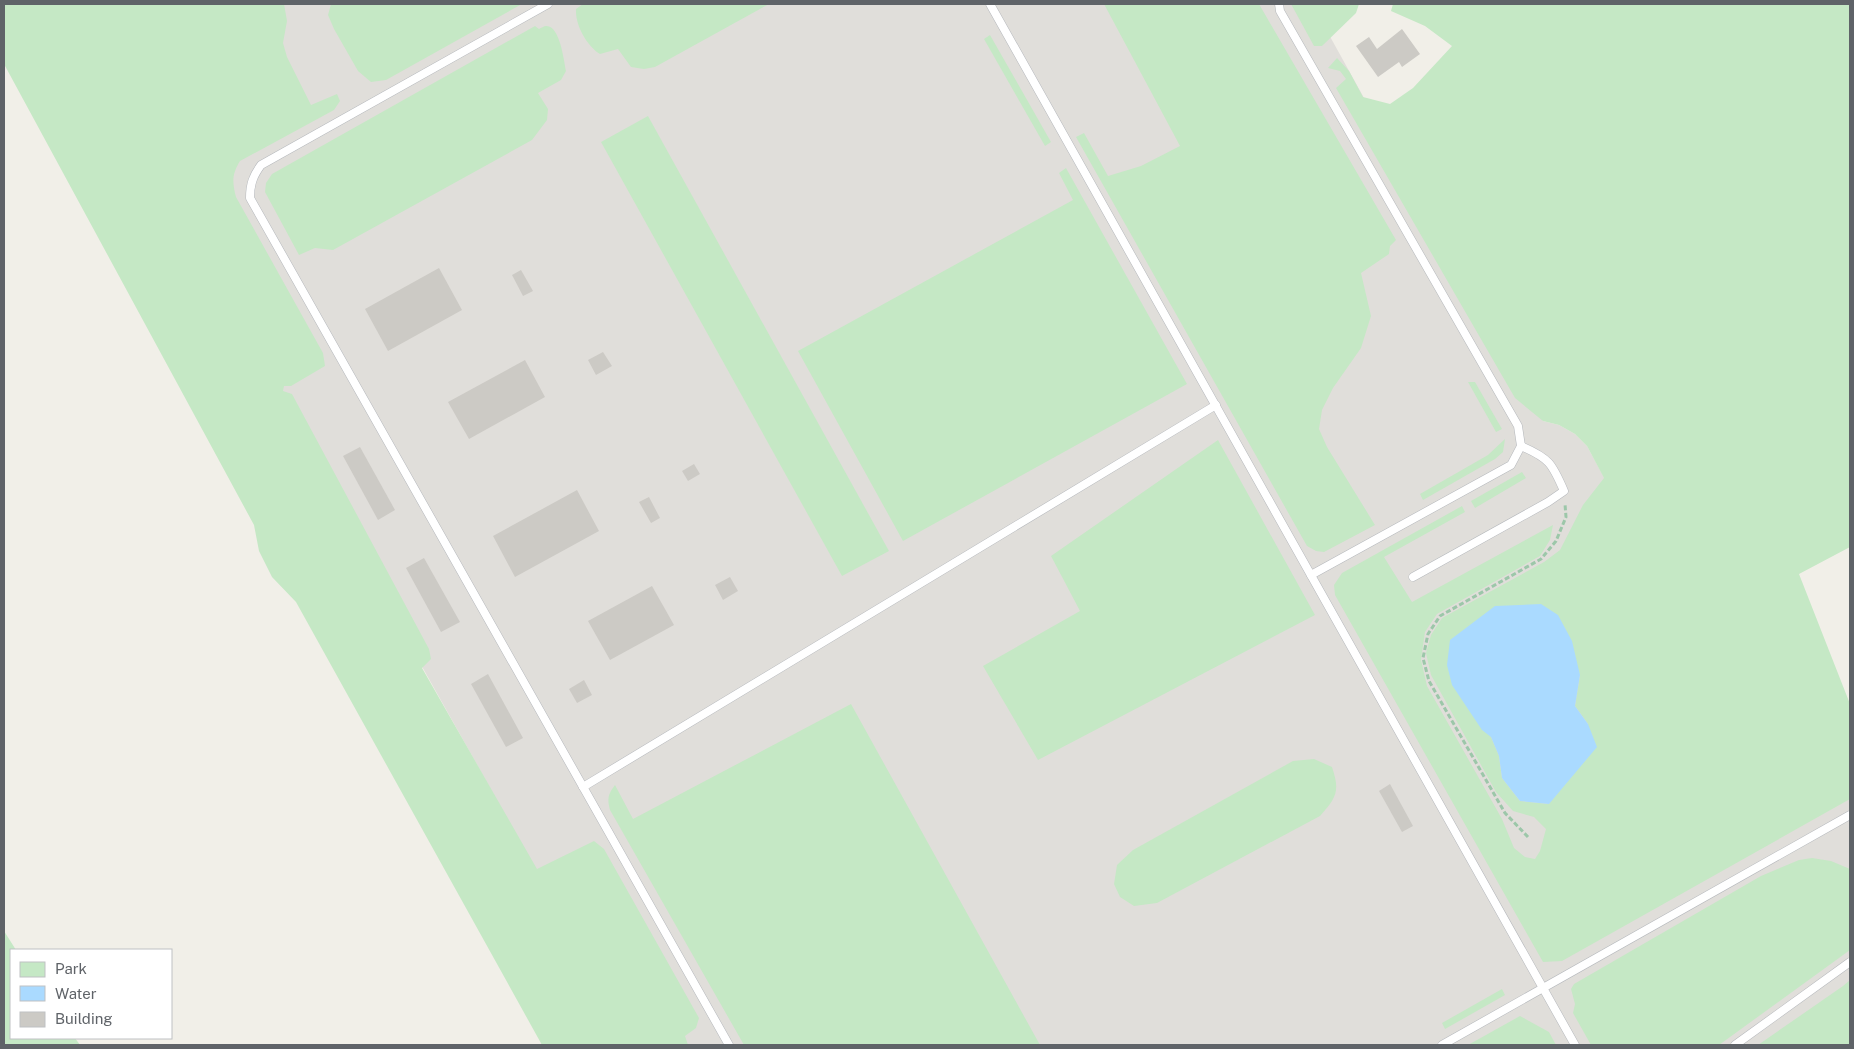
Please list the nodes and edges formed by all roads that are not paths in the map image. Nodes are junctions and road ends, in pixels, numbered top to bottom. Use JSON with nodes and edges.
{"nodes":[{"id":1,"x":548,"y":4,"type":"edge"},
{"id":2,"x":990,"y":4,"type":"edge"},
{"id":3,"x":1279,"y":4,"type":"edge"},
{"id":4,"x":1216,"y":405,"type":"junction"},
{"id":5,"x":1520,"y":446,"type":"junction"},
{"id":6,"x":1311,"y":575,"type":"junction"},
{"id":7,"x":1413,"y":577,"type":"dead end"},
{"id":8,"x":583,"y":787,"type":"junction"},
{"id":9,"x":1850,"y":815,"type":"edge"},
{"id":10,"x":1850,"y":962,"type":"edge"},
{"id":11,"x":1543,"y":988,"type":"junction"},
{"id":12,"x":729,"y":1045,"type":"edge"},
{"id":13,"x":1442,"y":1045,"type":"edge"},
{"id":14,"x":1575,"y":1045,"type":"edge"},
{"id":15,"x":1734,"y":1045,"type":"edge"}],
"edges":[{"from":1,"to":8,"type":"lane"},
{"from":2,"to":4,"type":"lane"},
{"from":3,"to":5,"type":"lane"},
{"from":4,"to":6,"type":"lane"},
{"from":4,"to":8,"type":"lane"},
{"from":5,"to":6,"type":"lane"},
{"from":5,"to":7,"type":"lane"},
{"from":6,"to":11,"type":"lane"},
{"from":8,"to":12,"type":"lane"},
{"from":9,"to":11,"type":"lane"},
{"from":10,"to":15,"type":"lane"},
{"from":11,"to":13,"type":"lane"},
{"from":11,"to":14,"type":"lane"}]}
